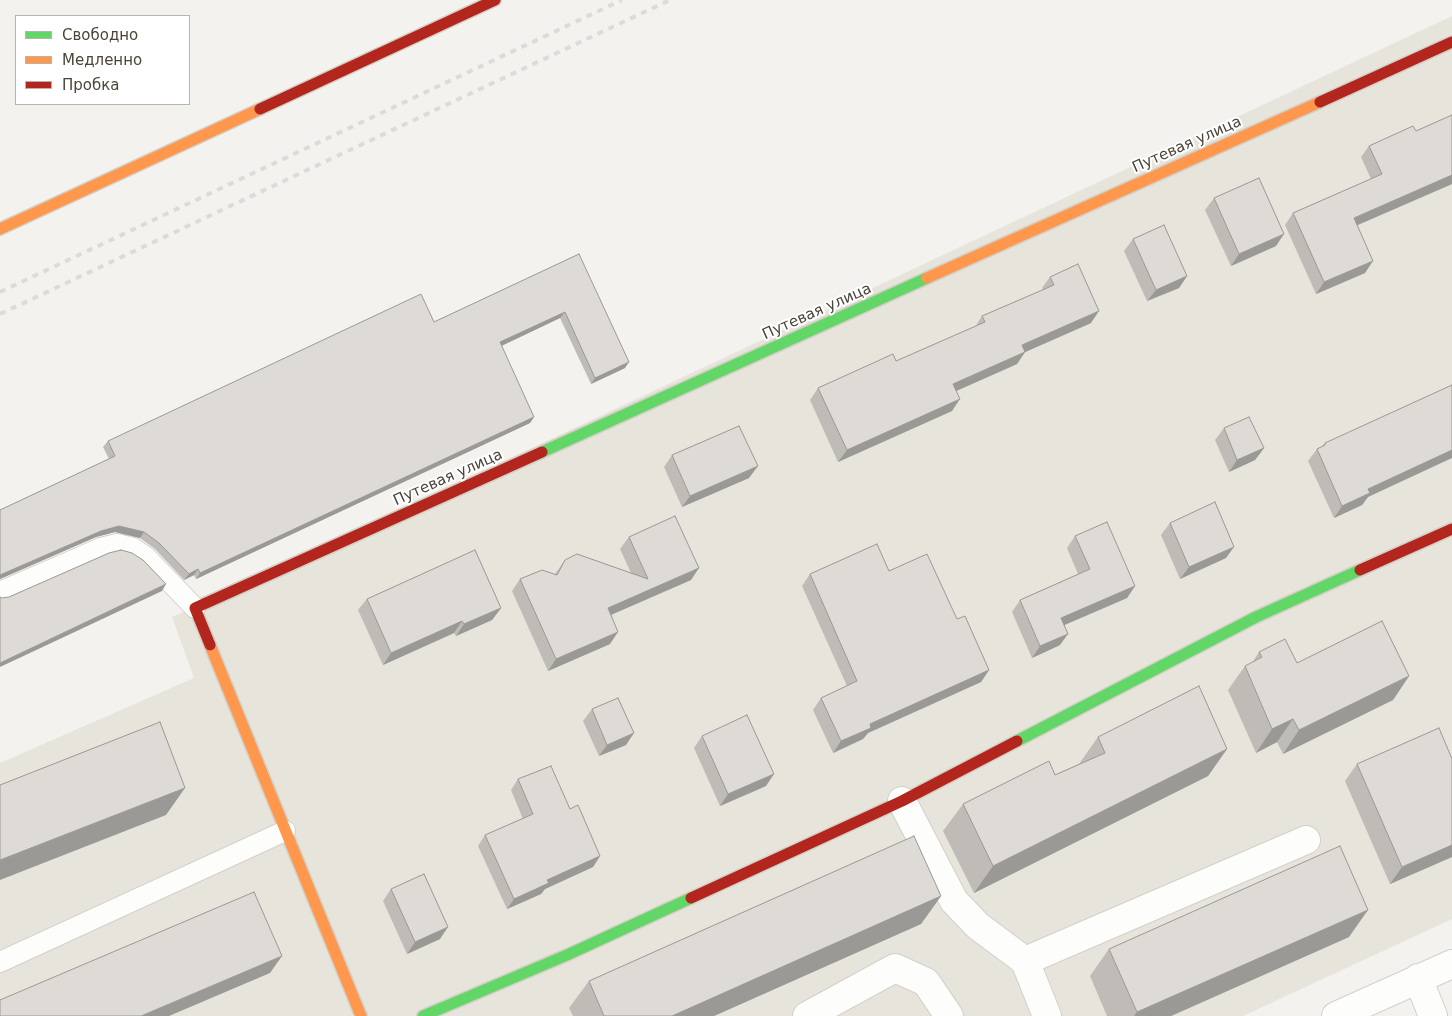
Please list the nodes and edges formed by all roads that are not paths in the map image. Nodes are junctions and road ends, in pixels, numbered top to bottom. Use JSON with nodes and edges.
{"nodes":[{"id":1,"x":495,"y":0,"type":"edge"},
{"id":2,"x":1452,"y":42,"type":"edge"},
{"id":3,"x":0,"y":229,"type":"edge"},
{"id":4,"x":1452,"y":529,"type":"edge"},
{"id":5,"x":0,"y":592,"type":"edge"},
{"id":6,"x":195,"y":608,"type":"junction"},
{"id":7,"x":902,"y":801,"type":"junction"},
{"id":8,"x":285,"y":831,"type":"junction"},
{"id":9,"x":1306,"y":840,"type":"dead end"},
{"id":10,"x":1025,"y":961,"type":"junction"},
{"id":11,"x":0,"y":962,"type":"edge"},
{"id":12,"x":1452,"y":964,"type":"edge"},
{"id":13,"x":1418,"y":978,"type":"junction"},
{"id":14,"x":361,"y":1016,"type":"edge"},
{"id":15,"x":423,"y":1016,"type":"edge"},
{"id":16,"x":806,"y":1016,"type":"edge"},
{"id":17,"x":949,"y":1016,"type":"edge"},
{"id":18,"x":1047,"y":1016,"type":"edge"},
{"id":19,"x":1336,"y":1016,"type":"edge"},
{"id":20,"x":1432,"y":1016,"type":"edge"}],
"edges":[{"from":1,"to":3,"type":"street"},
{"from":2,"to":6,"type":"street","name":"Путевая улица"},
{"from":4,"to":7,"type":"street"},
{"from":5,"to":6,"type":"lane"},
{"from":6,"to":8,"type":"street"},
{"from":7,"to":10,"type":"street"},
{"from":7,"to":15,"type":"street"},
{"from":8,"to":11,"type":"lane"},
{"from":8,"to":14,"type":"street"},
{"from":9,"to":10,"type":"street"},
{"from":10,"to":18,"type":"street"},
{"from":12,"to":13,"type":"street"},
{"from":13,"to":19,"type":"street"},
{"from":13,"to":20,"type":"street"},
{"from":16,"to":17,"type":"street"}]}
